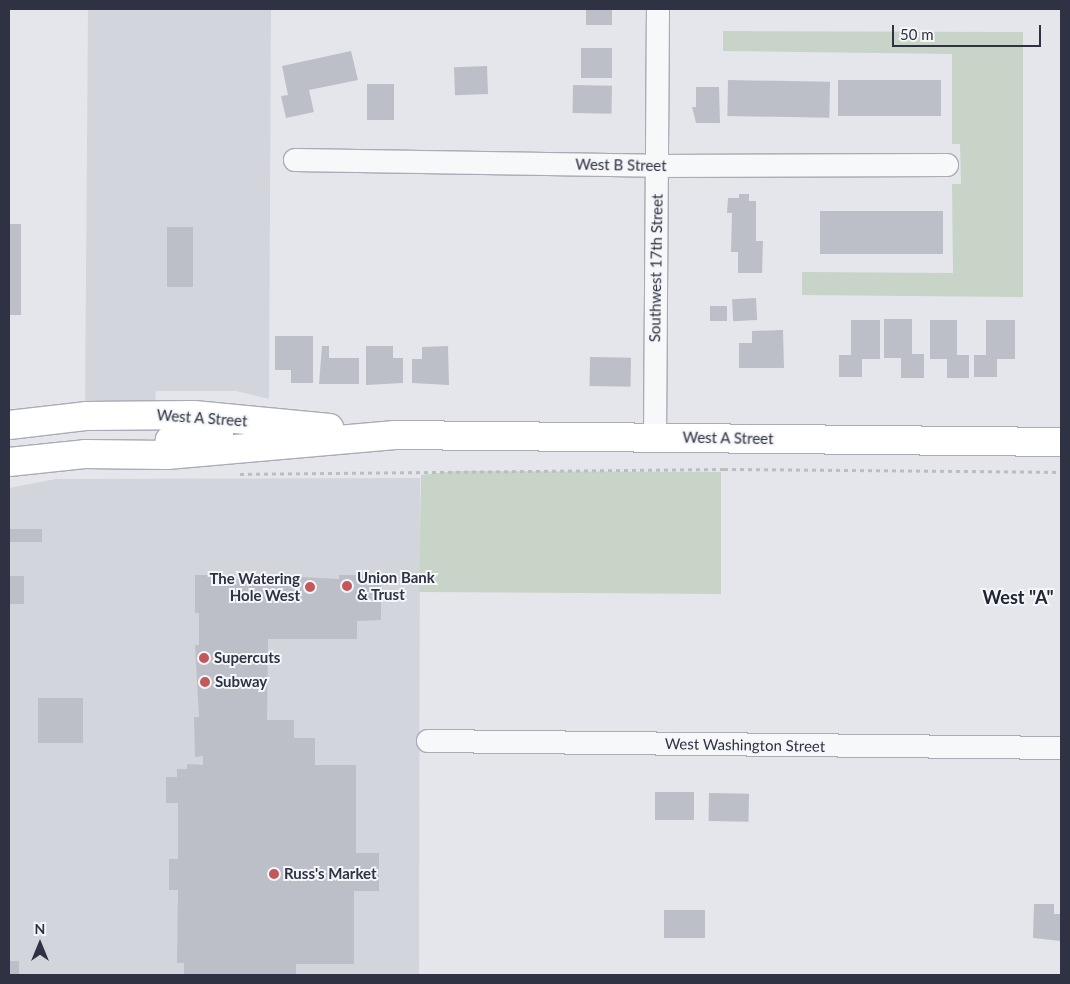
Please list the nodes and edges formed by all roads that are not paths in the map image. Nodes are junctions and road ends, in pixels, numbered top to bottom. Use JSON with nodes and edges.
{"nodes":[{"id":1,"x":658,"y":9,"type":"edge"},
{"id":2,"x":295,"y":160,"type":"dead end"},
{"id":3,"x":947,"y":165,"type":"dead end"},
{"id":4,"x":658,"y":166,"type":"junction"},
{"id":5,"x":138,"y":414,"type":"junction"},
{"id":6,"x":9,"y":425,"type":"edge"},
{"id":7,"x":395,"y":435,"type":"junction"},
{"id":8,"x":656,"y":437,"type":"junction"},
{"id":9,"x":1061,"y":442,"type":"edge"},
{"id":10,"x":9,"y":450,"type":"edge"},
{"id":11,"x":9,"y":462,"type":"edge"},
{"id":12,"x":428,"y":741,"type":"dead end"},
{"id":13,"x":1061,"y":748,"type":"edge"}],
"edges":[{"from":1,"to":4,"type":"street","name":"Southwest 17th Street"},
{"from":2,"to":4,"type":"street","name":"West B Street"},
{"from":3,"to":4,"type":"street","name":"West B Street"},
{"from":4,"to":8,"type":"street","name":"Southwest 17th Street"},
{"from":5,"to":6,"type":"main road","name":"West A Street"},
{"from":5,"to":7,"type":"main road","name":"West A Street"},
{"from":5,"to":10,"type":"main road"},
{"from":7,"to":8,"type":"main road","name":"West A Street"},
{"from":7,"to":11,"type":"main road"},
{"from":8,"to":9,"type":"main road","name":"West A Street"},
{"from":12,"to":13,"type":"street","name":"West Washington Street"}]}
